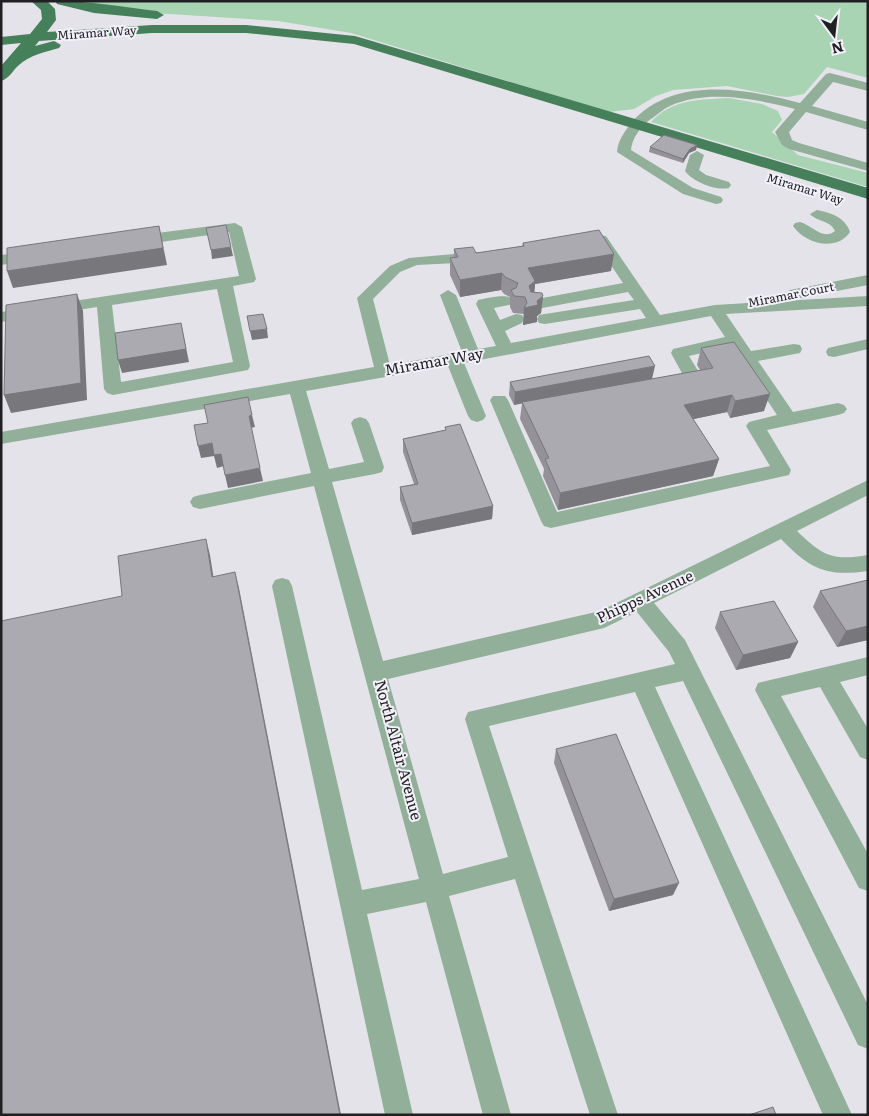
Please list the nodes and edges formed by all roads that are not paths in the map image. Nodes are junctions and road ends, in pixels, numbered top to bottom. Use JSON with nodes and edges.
{"nodes":[{"id":1,"x":38,"y":1,"type":"edge"},
{"id":2,"x":62,"y":1,"type":"edge"},
{"id":3,"x":192,"y":29,"type":"junction"},
{"id":4,"x":221,"y":34,"type":"junction"},
{"id":5,"x":34,"y":37,"type":"junction"},
{"id":6,"x":355,"y":40,"type":"junction"},
{"id":7,"x":1,"y":42,"type":"edge"},
{"id":8,"x":13,"y":62,"type":"junction"},
{"id":9,"x":1,"y":76,"type":"edge"},
{"id":10,"x":868,"y":87,"type":"edge"},
{"id":11,"x":801,"y":109,"type":"junction"},
{"id":12,"x":868,"y":126,"type":"edge"},
{"id":13,"x":634,"y":129,"type":"junction"},
{"id":14,"x":697,"y":155,"type":"junction"},
{"id":15,"x":868,"y":168,"type":"edge"},
{"id":16,"x":868,"y":194,"type":"edge"},
{"id":17,"x":868,"y":208,"type":"edge"},
{"id":18,"x":817,"y":214,"type":"dead end"},
{"id":19,"x":800,"y":226,"type":"dead end"},
{"id":20,"x":583,"y":242,"type":"edge"},
{"id":21,"x":118,"y":244,"type":"edge"},
{"id":22,"x":50,"y":253,"type":"edge"},
{"id":23,"x":490,"y":255,"type":"edge"},
{"id":24,"x":1,"y":260,"type":"edge"},
{"id":25,"x":868,"y":280,"type":"edge"},
{"id":26,"x":224,"y":283,"type":"junction"},
{"id":27,"x":636,"y":290,"type":"junction"},
{"id":28,"x":448,"y":295,"type":"dead end"},
{"id":29,"x":104,"y":301,"type":"junction"},
{"id":30,"x":868,"y":301,"type":"edge"},
{"id":31,"x":714,"y":310,"type":"junction"},
{"id":32,"x":1,"y":317,"type":"edge"},
{"id":33,"x":656,"y":321,"type":"junction"},
{"id":34,"x":493,"y":323,"type":"junction"},
{"id":35,"x":459,"y":324,"type":"junction"},
{"id":36,"x":734,"y":340,"type":"junction"},
{"id":37,"x":868,"y":344,"type":"edge"},
{"id":38,"x":794,"y":349,"type":"dead end"},
{"id":39,"x":834,"y":352,"type":"dead end"},
{"id":40,"x":472,"y":356,"type":"junction"},
{"id":41,"x":746,"y":357,"type":"junction"},
{"id":42,"x":454,"y":359,"type":"junction"},
{"id":43,"x":242,"y":366,"type":"junction"},
{"id":44,"x":384,"y":370,"type":"junction"},
{"id":45,"x":296,"y":385,"type":"junction"},
{"id":46,"x":656,"y":386,"type":"edge"},
{"id":47,"x":248,"y":394,"type":"junction"},
{"id":48,"x":838,"y":410,"type":"dead end"},
{"id":49,"x":524,"y":411,"type":"edge"},
{"id":50,"x":477,"y":416,"type":"dead end"},
{"id":51,"x":789,"y":420,"type":"junction"},
{"id":52,"x":360,"y":423,"type":"dead end"},
{"id":53,"x":1,"y":438,"type":"edge"},
{"id":54,"x":323,"y":478,"type":"junction"},
{"id":55,"x":868,"y":487,"type":"edge"},
{"id":56,"x":200,"y":502,"type":"dead end"},
{"id":57,"x":783,"y":529,"type":"junction"},
{"id":58,"x":868,"y":562,"type":"edge"},
{"id":59,"x":282,"y":586,"type":"dead end"},
{"id":60,"x":640,"y":601,"type":"junction"},
{"id":61,"x":868,"y":666,"type":"edge"},
{"id":62,"x":689,"y":670,"type":"junction"},
{"id":63,"x":377,"y":672,"type":"junction"},
{"id":64,"x":825,"y":676,"type":"junction"},
{"id":65,"x":641,"y":681,"type":"junction"},
{"id":66,"x":868,"y":750,"type":"edge"},
{"id":67,"x":523,"y":865,"type":"junction"},
{"id":68,"x":868,"y":879,"type":"edge"},
{"id":69,"x":435,"y":888,"type":"junction"},
{"id":70,"x":354,"y":904,"type":"junction"},
{"id":71,"x":868,"y":1036,"type":"edge"},
{"id":72,"x":399,"y":1115,"type":"edge"},
{"id":73,"x":497,"y":1115,"type":"edge"},
{"id":74,"x":604,"y":1115,"type":"edge"},
{"id":75,"x":838,"y":1115,"type":"edge"}],
"edges":[{"from":1,"to":5,"type":"main road"},
{"from":2,"to":6,"type":"main road"},
{"from":3,"to":4,"type":"main road","name":"Miramar Way"},
{"from":3,"to":5,"type":"main road","name":"Miramar Way"},
{"from":3,"to":6,"type":"main road","name":"Miramar Way"},
{"from":4,"to":8,"type":"main road"},
{"from":4,"to":13,"type":"main road","name":"Miramar Way"},
{"from":5,"to":7,"type":"main road","name":"Miramar Way"},
{"from":5,"to":8,"type":"main road"},
{"from":6,"to":13,"type":"main road","name":"Miramar Way"},
{"from":8,"to":9,"type":"main road"},
{"from":10,"to":11,"type":"street"},
{"from":11,"to":12,"type":"street"},
{"from":11,"to":13,"type":"street"},
{"from":11,"to":15,"type":"street"},
{"from":13,"to":14,"type":"main road","name":"Miramar Way"},
{"from":13,"to":14,"type":"street"},
{"from":13,"to":16,"type":"main road","name":"Miramar Way"},
{"from":14,"to":17,"type":"main road","name":"Miramar Way"},
{"from":18,"to":19,"type":"street"},
{"from":20,"to":27,"type":"street"},
{"from":21,"to":26,"type":"street"},
{"from":22,"to":24,"type":"street"},
{"from":23,"to":44,"type":"street"},
{"from":25,"to":31,"type":"street","name":"Miramar Court"},
{"from":26,"to":29,"type":"street"},
{"from":26,"to":43,"type":"street"},
{"from":27,"to":27,"type":"street"},
{"from":27,"to":33,"type":"street"},
{"from":28,"to":35,"type":"street"},
{"from":29,"to":32,"type":"street"},
{"from":29,"to":43,"type":"street"},
{"from":30,"to":31,"type":"street","name":"Miramar Way"},
{"from":31,"to":33,"type":"street","name":"Miramar Way"},
{"from":31,"to":36,"type":"street"},
{"from":33,"to":34,"type":"street","name":"Miramar Way"},
{"from":34,"to":34,"type":"street"},
{"from":34,"to":35,"type":"street"},
{"from":34,"to":40,"type":"street","name":"Miramar Way"},
{"from":35,"to":40,"type":"street"},
{"from":36,"to":41,"type":"street"},
{"from":36,"to":46,"type":"street"},
{"from":37,"to":39,"type":"street"},
{"from":38,"to":41,"type":"street"},
{"from":40,"to":42,"type":"street","name":"Miramar Way"},
{"from":41,"to":51,"type":"street"},
{"from":42,"to":44,"type":"street","name":"Miramar Way"},
{"from":42,"to":50,"type":"street"},
{"from":43,"to":47,"type":"street"},
{"from":44,"to":45,"type":"street","name":"Miramar Way"},
{"from":45,"to":47,"type":"street","name":"Miramar Way"},
{"from":45,"to":54,"type":"street","name":"North Altair Avenue"},
{"from":47,"to":53,"type":"street","name":"Miramar Way"},
{"from":48,"to":51,"type":"street"},
{"from":49,"to":51,"type":"street"},
{"from":52,"to":54,"type":"street"},
{"from":54,"to":56,"type":"street"},
{"from":54,"to":63,"type":"street","name":"North Altair Avenue"},
{"from":55,"to":57,"type":"street","name":"Phipps Avenue"},
{"from":57,"to":58,"type":"street"},
{"from":57,"to":60,"type":"street","name":"Phipps Avenue"},
{"from":59,"to":70,"type":"street"},
{"from":60,"to":62,"type":"street"},
{"from":60,"to":63,"type":"street","name":"Phipps Avenue"},
{"from":61,"to":64,"type":"street"},
{"from":62,"to":65,"type":"street"},
{"from":62,"to":71,"type":"street"},
{"from":63,"to":69,"type":"street","name":"North Altair Avenue"},
{"from":64,"to":66,"type":"street"},
{"from":64,"to":68,"type":"street"},
{"from":65,"to":67,"type":"street"},
{"from":65,"to":75,"type":"street"},
{"from":67,"to":69,"type":"street"},
{"from":67,"to":74,"type":"street"},
{"from":69,"to":70,"type":"street"},
{"from":69,"to":73,"type":"street","name":"North Altair Avenue"},
{"from":70,"to":72,"type":"street"}]}
